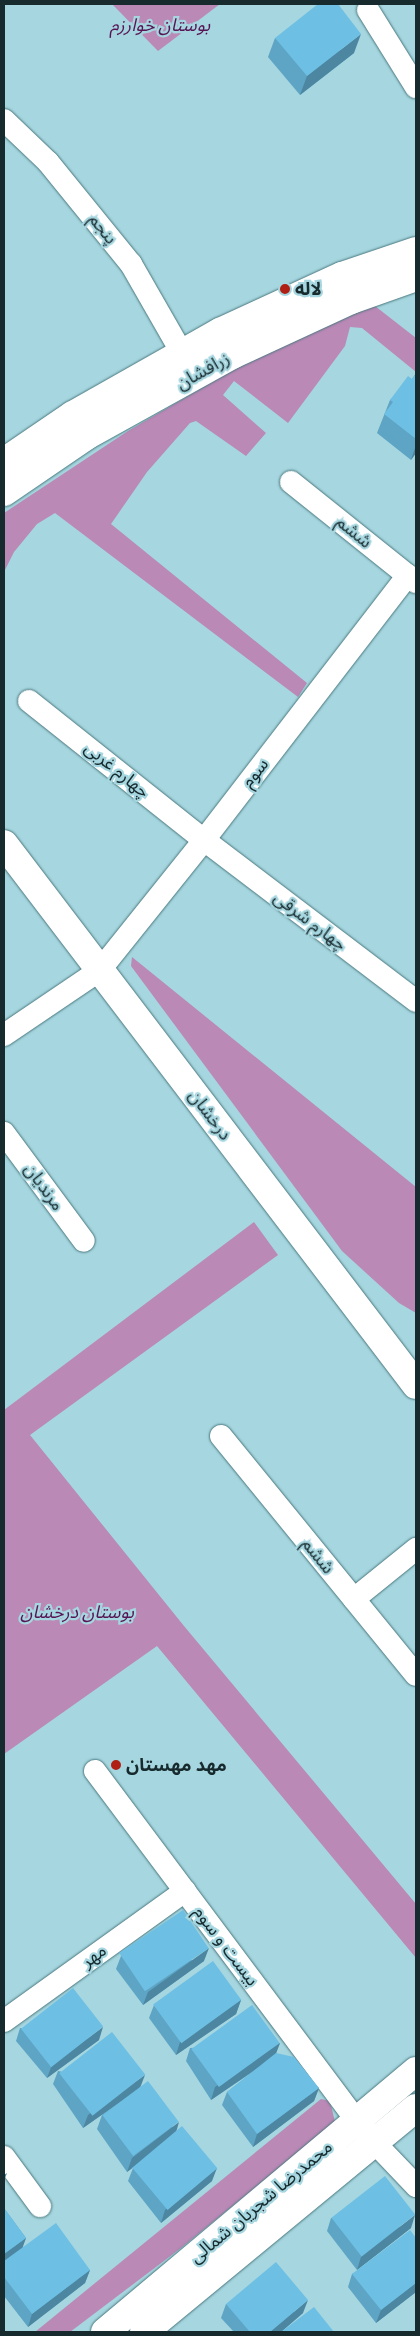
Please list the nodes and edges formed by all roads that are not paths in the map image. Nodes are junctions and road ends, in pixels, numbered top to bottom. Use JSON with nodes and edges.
{"nodes":[{"id":1,"x":368,"y":10,"type":"dead end"},
{"id":2,"x":416,"y":87,"type":"edge"},
{"id":3,"x":4,"y":120,"type":"edge"},
{"id":4,"x":416,"y":251,"type":"edge"},
{"id":5,"x":416,"y":277,"type":"edge"},
{"id":6,"x":182,"y":354,"type":"junction"},
{"id":7,"x":4,"y":462,"type":"edge"},
{"id":8,"x":291,"y":482,"type":"dead end"},
{"id":9,"x":4,"y":492,"type":"edge"},
{"id":10,"x":412,"y":578,"type":"edge"},
{"id":11,"x":29,"y":701,"type":"dead end"},
{"id":12,"x":204,"y":840,"type":"junction"},
{"id":13,"x":4,"y":844,"type":"edge"},
{"id":14,"x":100,"y":970,"type":"junction"},
{"id":15,"x":416,"y":1001,"type":"edge"},
{"id":16,"x":4,"y":1034,"type":"edge"},
{"id":17,"x":4,"y":1133,"type":"edge"},
{"id":18,"x":84,"y":1241,"type":"dead end"},
{"id":19,"x":416,"y":1385,"type":"edge"},
{"id":20,"x":221,"y":1436,"type":"dead end"},
{"id":21,"x":416,"y":1550,"type":"edge"},
{"id":22,"x":354,"y":1599,"type":"junction"},
{"id":23,"x":416,"y":1676,"type":"edge"},
{"id":24,"x":95,"y":1771,"type":"dead end"},
{"id":25,"x":185,"y":1890,"type":"junction"},
{"id":26,"x":4,"y":2021,"type":"edge"},
{"id":27,"x":416,"y":2071,"type":"edge"},
{"id":28,"x":416,"y":2108,"type":"edge"},
{"id":29,"x":366,"y":2132,"type":"junction"},
{"id":30,"x":4,"y":2157,"type":"edge"},
{"id":31,"x":416,"y":2186,"type":"edge"},
{"id":32,"x":40,"y":2206,"type":"dead end"},
{"id":33,"x":105,"y":2332,"type":"edge"},
{"id":34,"x":144,"y":2332,"type":"edge"}],
"edges":[{"from":1,"to":2,"type":"street"},
{"from":3,"to":6,"type":"street","name":"پنجم"},
{"from":4,"to":6,"type":"street","name":"زرافشان"},
{"from":5,"to":9,"type":"street","name":"زرافشان"},
{"from":6,"to":7,"type":"street","name":"زرافشان"},
{"from":8,"to":10,"type":"street","name":"ششم"},
{"from":10,"to":12,"type":"street","name":"سوم"},
{"from":11,"to":12,"type":"street","name":"چهارم غربی"},
{"from":12,"to":14,"type":"street","name":"سوم"},
{"from":12,"to":15,"type":"street","name":"چهارم شرقی"},
{"from":13,"to":14,"type":"street","name":"درخشان"},
{"from":14,"to":16,"type":"street","name":"سوم"},
{"from":14,"to":19,"type":"street","name":"درخشان"},
{"from":17,"to":18,"type":"street","name":"مرنديان"},
{"from":20,"to":22,"type":"street","name":"ششم"},
{"from":21,"to":22,"type":"street"},
{"from":22,"to":23,"type":"street","name":"ششم"},
{"from":24,"to":25,"type":"street","name":"بیست و سوم"},
{"from":25,"to":26,"type":"street","name":"مهر"},
{"from":25,"to":29,"type":"street","name":"بیست و سوم"},
{"from":27,"to":29,"type":"street","name":"محمدرضا شجریان شمالی"},
{"from":28,"to":29,"type":"street","name":"محمدرضا شجریان شمالی"},
{"from":29,"to":31,"type":"street","name":"بیست و سوم"},
{"from":29,"to":33,"type":"street","name":"محمدرضا شجریان شمالی"},
{"from":29,"to":34,"type":"street","name":"محمدرضا شجریان شمالی"},
{"from":30,"to":32,"type":"street"}]}
